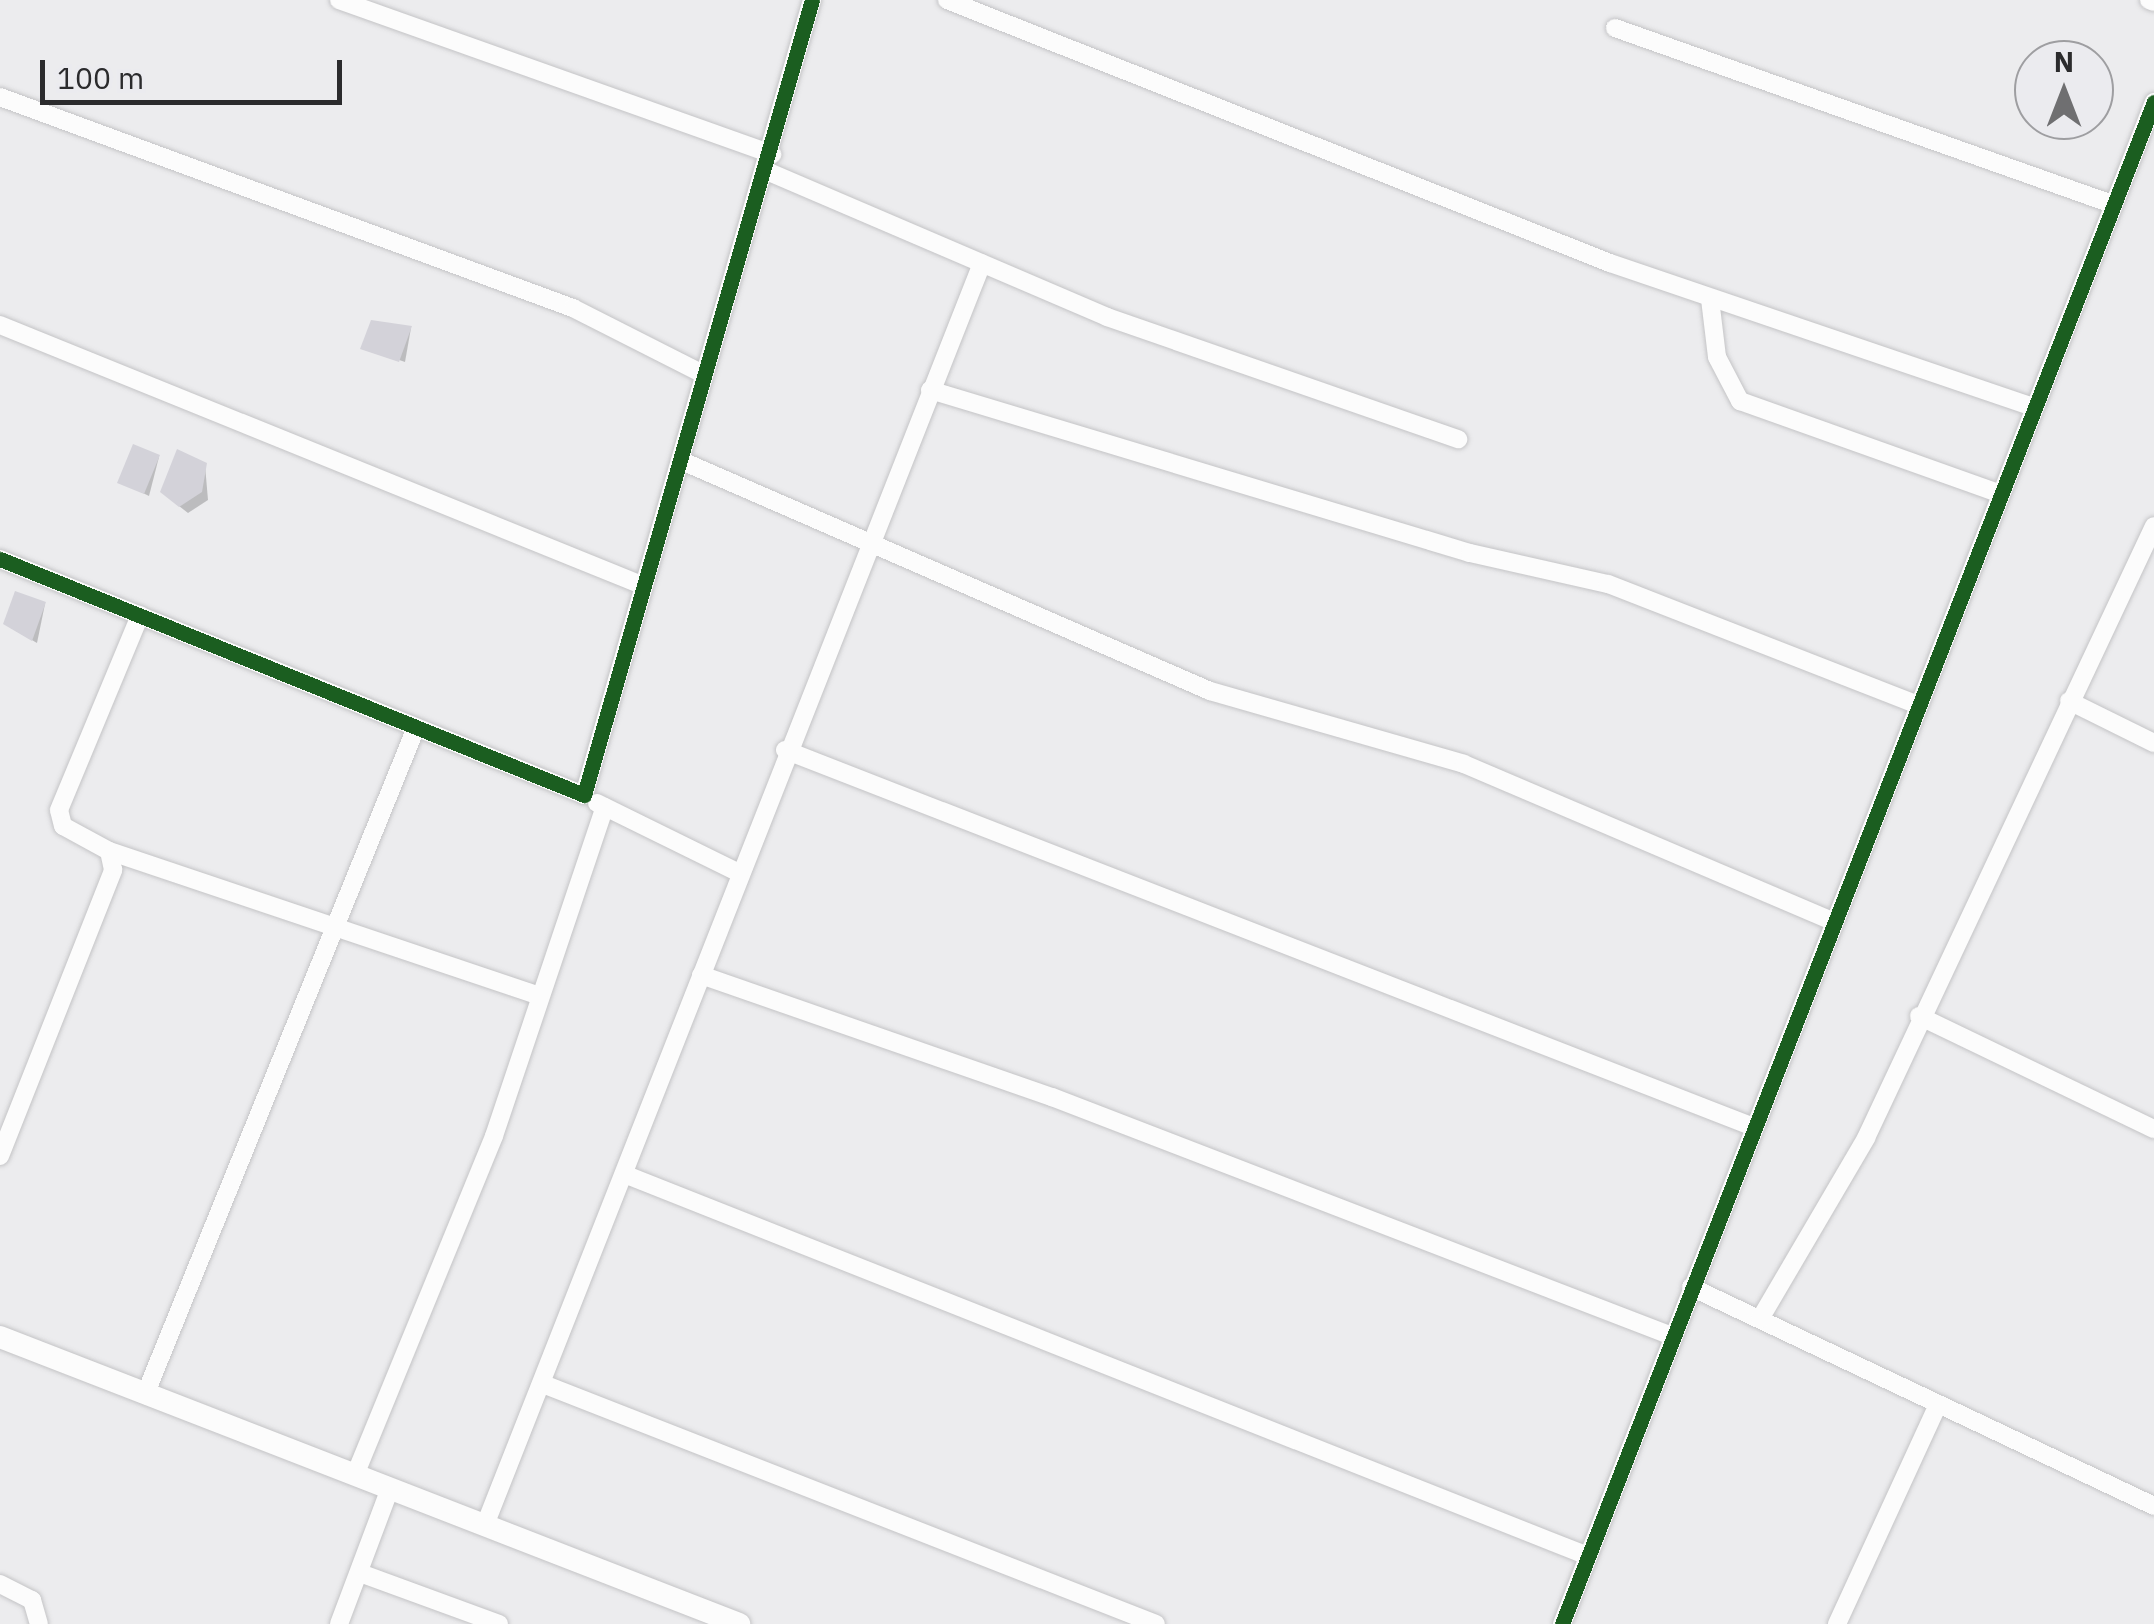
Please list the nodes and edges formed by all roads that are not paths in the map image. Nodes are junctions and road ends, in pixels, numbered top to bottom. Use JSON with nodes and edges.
{"nodes":[{"id":1,"x":339,"y":0,"type":"edge"},
{"id":2,"x":812,"y":0,"type":"edge"},
{"id":3,"x":947,"y":0,"type":"edge"},
{"id":4,"x":1615,"y":28,"type":"dead end"},
{"id":5,"x":0,"y":96,"type":"edge"},
{"id":6,"x":2154,"y":102,"type":"edge"},
{"id":7,"x":771,"y":163,"type":"junction"},
{"id":8,"x":2112,"y":204,"type":"junction"},
{"id":9,"x":982,"y":263,"type":"junction"},
{"id":10,"x":1710,"y":299,"type":"junction"},
{"id":11,"x":0,"y":325,"type":"edge"},
{"id":12,"x":701,"y":373,"type":"junction"},
{"id":13,"x":930,"y":390,"type":"junction"},
{"id":14,"x":2033,"y":407,"type":"junction"},
{"id":15,"x":1458,"y":439,"type":"dead end"},
{"id":16,"x":682,"y":461,"type":"junction"},
{"id":17,"x":2001,"y":494,"type":"junction"},
{"id":18,"x":2154,"y":526,"type":"edge"},
{"id":19,"x":869,"y":542,"type":"junction"},
{"id":20,"x":0,"y":559,"type":"edge"},
{"id":21,"x":639,"y":584,"type":"junction"},
{"id":22,"x":140,"y":615,"type":"junction"},
{"id":23,"x":2070,"y":701,"type":"junction"},
{"id":24,"x":1914,"y":702,"type":"junction"},
{"id":25,"x":415,"y":730,"type":"junction"},
{"id":26,"x":2154,"y":743,"type":"edge"},
{"id":27,"x":784,"y":750,"type":"junction"},
{"id":28,"x":584,"y":796,"type":"junction"},
{"id":29,"x":604,"y":807,"type":"junction"},
{"id":30,"x":109,"y":850,"type":"junction"},
{"id":31,"x":740,"y":873,"type":"junction"},
{"id":32,"x":1829,"y":920,"type":"junction"},
{"id":33,"x":336,"y":926,"type":"junction"},
{"id":34,"x":702,"y":975,"type":"junction"},
{"id":35,"x":540,"y":996,"type":"junction"},
{"id":36,"x":1920,"y":1016,"type":"junction"},
{"id":37,"x":1751,"y":1126,"type":"junction"},
{"id":38,"x":2154,"y":1129,"type":"edge"},
{"id":39,"x":0,"y":1156,"type":"edge"},
{"id":40,"x":630,"y":1176,"type":"junction"},
{"id":41,"x":1691,"y":1286,"type":"junction"},
{"id":42,"x":1760,"y":1319,"type":"junction"},
{"id":43,"x":1672,"y":1336,"type":"junction"},
{"id":44,"x":0,"y":1337,"type":"edge"},
{"id":45,"x":543,"y":1384,"type":"junction"},
{"id":46,"x":145,"y":1395,"type":"junction"},
{"id":47,"x":1938,"y":1404,"type":"junction"},
{"id":48,"x":355,"y":1476,"type":"junction"},
{"id":49,"x":390,"y":1488,"type":"junction"},
{"id":50,"x":2154,"y":1506,"type":"edge"},
{"id":51,"x":484,"y":1525,"type":"junction"},
{"id":52,"x":1588,"y":1556,"type":"junction"},
{"id":53,"x":360,"y":1573,"type":"junction"},
{"id":54,"x":0,"y":1584,"type":"edge"},
{"id":55,"x":39,"y":1624,"type":"edge"},
{"id":56,"x":338,"y":1624,"type":"edge"},
{"id":57,"x":499,"y":1624,"type":"edge"},
{"id":58,"x":739,"y":1624,"type":"edge"},
{"id":59,"x":1156,"y":1624,"type":"edge"},
{"id":60,"x":1562,"y":1624,"type":"edge"},
{"id":61,"x":1837,"y":1624,"type":"edge"}],
"edges":[{"from":1,"to":7,"type":"street"},
{"from":2,"to":7,"type":"street"},
{"from":3,"to":10,"type":"street"},
{"from":4,"to":8,"type":"street"},
{"from":5,"to":12,"type":"street"},
{"from":6,"to":8,"type":"street"},
{"from":7,"to":9,"type":"street"},
{"from":7,"to":12,"type":"street"},
{"from":8,"to":14,"type":"street"},
{"from":9,"to":13,"type":"street"},
{"from":9,"to":15,"type":"street"},
{"from":10,"to":14,"type":"street"},
{"from":10,"to":17,"type":"street"},
{"from":11,"to":21,"type":"street"},
{"from":12,"to":16,"type":"street"},
{"from":13,"to":19,"type":"street"},
{"from":13,"to":24,"type":"street"},
{"from":14,"to":17,"type":"street"},
{"from":16,"to":19,"type":"street"},
{"from":16,"to":21,"type":"street"},
{"from":17,"to":24,"type":"street"},
{"from":18,"to":23,"type":"street"},
{"from":19,"to":27,"type":"street"},
{"from":19,"to":32,"type":"street"},
{"from":20,"to":22,"type":"street"},
{"from":21,"to":28,"type":"street"},
{"from":22,"to":25,"type":"street"},
{"from":22,"to":30,"type":"street"},
{"from":23,"to":26,"type":"street"},
{"from":23,"to":36,"type":"street"},
{"from":24,"to":32,"type":"street"},
{"from":25,"to":28,"type":"street"},
{"from":25,"to":33,"type":"street"},
{"from":27,"to":31,"type":"street"},
{"from":27,"to":37,"type":"street"},
{"from":28,"to":29,"type":"street"},
{"from":29,"to":31,"type":"street"},
{"from":29,"to":35,"type":"street"},
{"from":30,"to":33,"type":"street"},
{"from":30,"to":39,"type":"street"},
{"from":31,"to":34,"type":"street"},
{"from":32,"to":37,"type":"street"},
{"from":33,"to":35,"type":"street"},
{"from":33,"to":46,"type":"street"},
{"from":34,"to":40,"type":"street"},
{"from":34,"to":43,"type":"street"},
{"from":35,"to":48,"type":"street"},
{"from":36,"to":38,"type":"street"},
{"from":36,"to":42,"type":"street"},
{"from":37,"to":41,"type":"street"},
{"from":40,"to":45,"type":"street"},
{"from":40,"to":52,"type":"street"},
{"from":41,"to":42,"type":"street"},
{"from":41,"to":43,"type":"street"},
{"from":42,"to":47,"type":"street"},
{"from":43,"to":52,"type":"street"},
{"from":44,"to":46,"type":"street"},
{"from":45,"to":51,"type":"street"},
{"from":45,"to":59,"type":"street"},
{"from":46,"to":48,"type":"street"},
{"from":47,"to":50,"type":"street"},
{"from":47,"to":61,"type":"street"},
{"from":48,"to":49,"type":"street"},
{"from":49,"to":51,"type":"street"},
{"from":49,"to":53,"type":"street"},
{"from":51,"to":58,"type":"street"},
{"from":52,"to":60,"type":"street"},
{"from":53,"to":56,"type":"street"},
{"from":53,"to":57,"type":"street"},
{"from":54,"to":55,"type":"street"}]}
